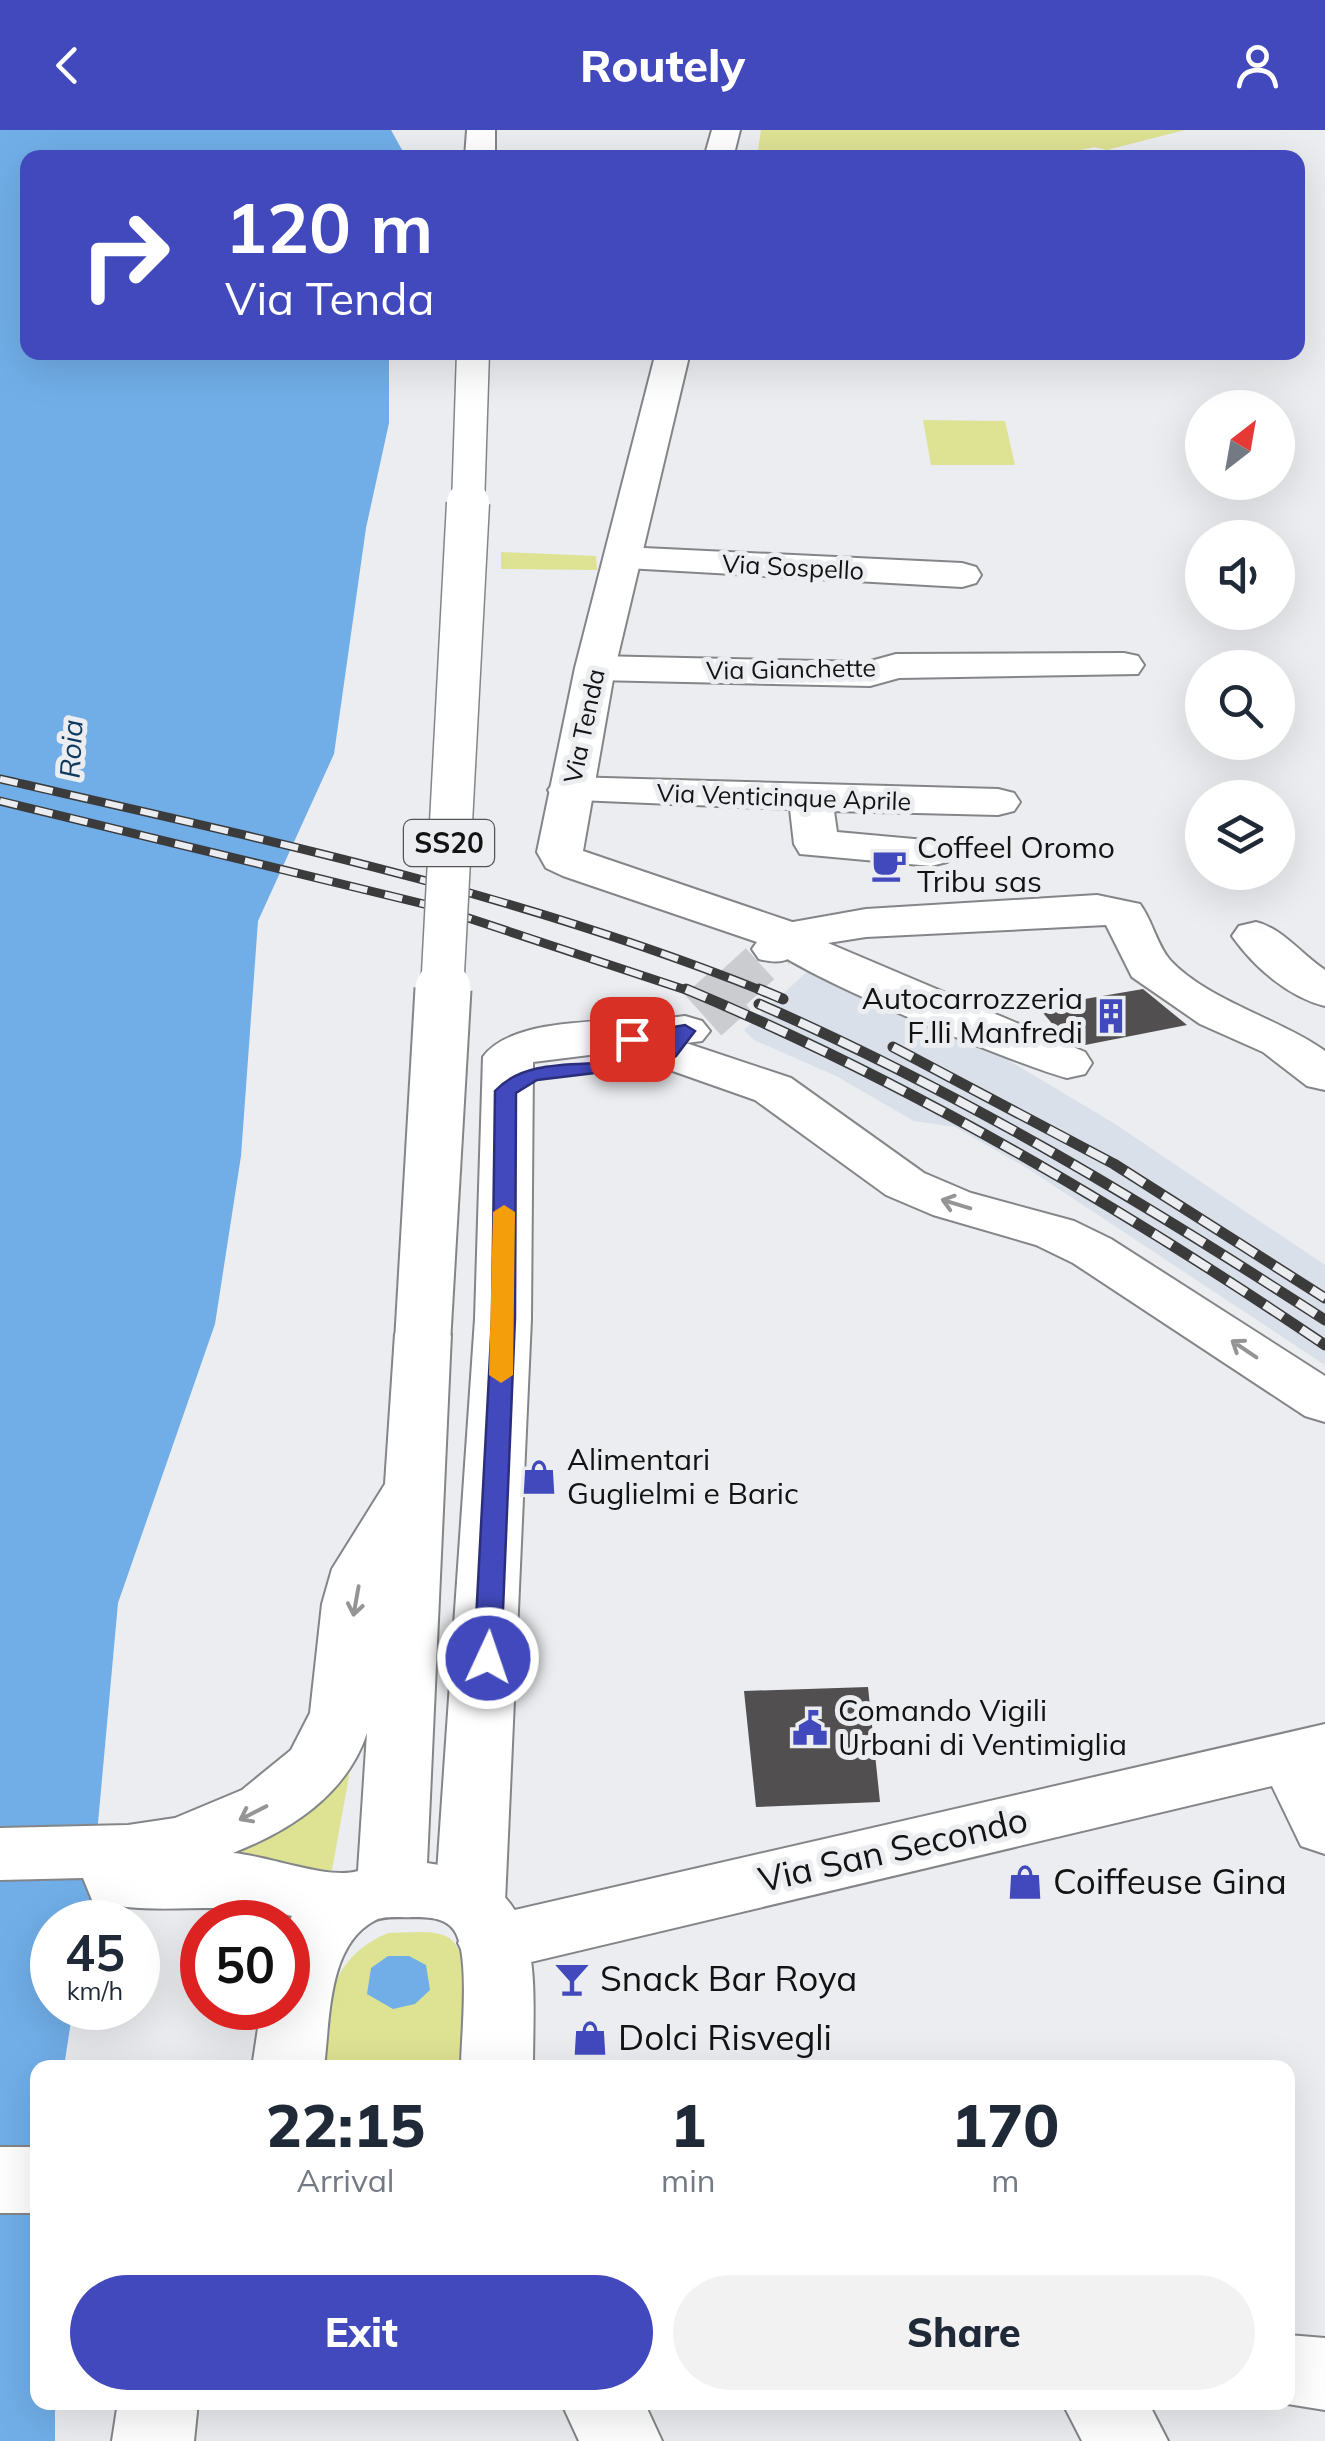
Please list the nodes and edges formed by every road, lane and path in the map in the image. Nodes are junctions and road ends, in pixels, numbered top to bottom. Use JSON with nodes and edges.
{"nodes":[{"id":1,"x":473,"y":360,"type":"edge"},
{"id":2,"x":671,"y":360,"type":"edge"},
{"id":3,"x":623,"y":559,"type":"junction"},
{"id":4,"x":962,"y":575,"type":"dead end"},
{"id":5,"x":1124,"y":665,"type":"dead end"},
{"id":6,"x":595,"y":668,"type":"junction"},
{"id":7,"x":570,"y":790,"type":"junction"},
{"id":8,"x":811,"y":798,"type":"junction"},
{"id":9,"x":998,"y":802,"type":"dead end"},
{"id":10,"x":931,"y":852,"type":"dead end"},
{"id":11,"x":1256,"y":936,"type":"dead end"},
{"id":12,"x":779,"y":943,"type":"junction"},
{"id":13,"x":1325,"y":992,"type":"edge"},
{"id":14,"x":1067,"y":1063,"type":"dead end"},
{"id":15,"x":1325,"y":1075,"type":"edge"},
{"id":16,"x":1325,"y":1403,"type":"edge"},
{"id":17,"x":416,"y":1484,"type":"junction"},
{"id":18,"x":1309,"y":1753,"type":"edge"},
{"id":19,"x":1325,"y":1828,"type":"edge"},
{"id":20,"x":0,"y":1854,"type":"edge"},
{"id":21,"x":0,"y":1882,"type":"edge"},
{"id":22,"x":340,"y":1892,"type":"junction"},
{"id":23,"x":482,"y":1922,"type":"junction"},
{"id":24,"x":289,"y":2060,"type":"edge"},
{"id":25,"x":496,"y":2060,"type":"edge"},
{"id":26,"x":0,"y":2180,"type":"edge"},
{"id":27,"x":30,"y":2180,"type":"edge"},
{"id":28,"x":1295,"y":2372,"type":"edge"},
{"id":29,"x":1325,"y":2374,"type":"edge"},
{"id":30,"x":157,"y":2410,"type":"edge"},
{"id":31,"x":605,"y":2410,"type":"edge"},
{"id":32,"x":154,"y":2441,"type":"edge"},
{"id":33,"x":620,"y":2441,"type":"edge"}],
"edges":[{"from":1,"to":17,"type":"main road","number":"SS20","bridge":true},
{"from":2,"to":3,"type":"main road","name":"Via Tenda"},
{"from":3,"to":4,"type":"main road","name":"Via Sospello"},
{"from":3,"to":6,"type":"main road","name":"Via Tenda"},
{"from":5,"to":6,"type":"main road","name":"Via Gianchette"},
{"from":6,"to":7,"type":"main road","name":"Via Tenda"},
{"from":7,"to":8,"type":"main road","name":"Via Venticinque Aprile"},
{"from":7,"to":12,"type":"main road","name":"Via Tenda"},
{"from":8,"to":9,"type":"main road","name":"Via Venticinque Aprile"},
{"from":8,"to":10,"type":"main road"},
{"from":11,"to":13,"type":"main road"},
{"from":12,"to":14,"type":"main road"},
{"from":12,"to":15,"type":"main road"},
{"from":16,"to":23,"type":"main road","one_way":true},
{"from":17,"to":20,"type":"main road","one_way":true},
{"from":17,"to":22,"type":"main road","number":"SS20"},
{"from":18,"to":19,"type":"main road","name":"Via San Secondo"},
{"from":18,"to":23,"type":"main road","name":"Via San Secondo"},
{"from":21,"to":22,"type":"main road"},
{"from":22,"to":23,"type":"main road"},
{"from":22,"to":24,"type":"main road"},
{"from":23,"to":25,"type":"main road"},
{"from":26,"to":27,"type":"main road"},
{"from":28,"to":29,"type":"main road"},
{"from":30,"to":32,"type":"main road"},
{"from":31,"to":33,"type":"main road"}]}
